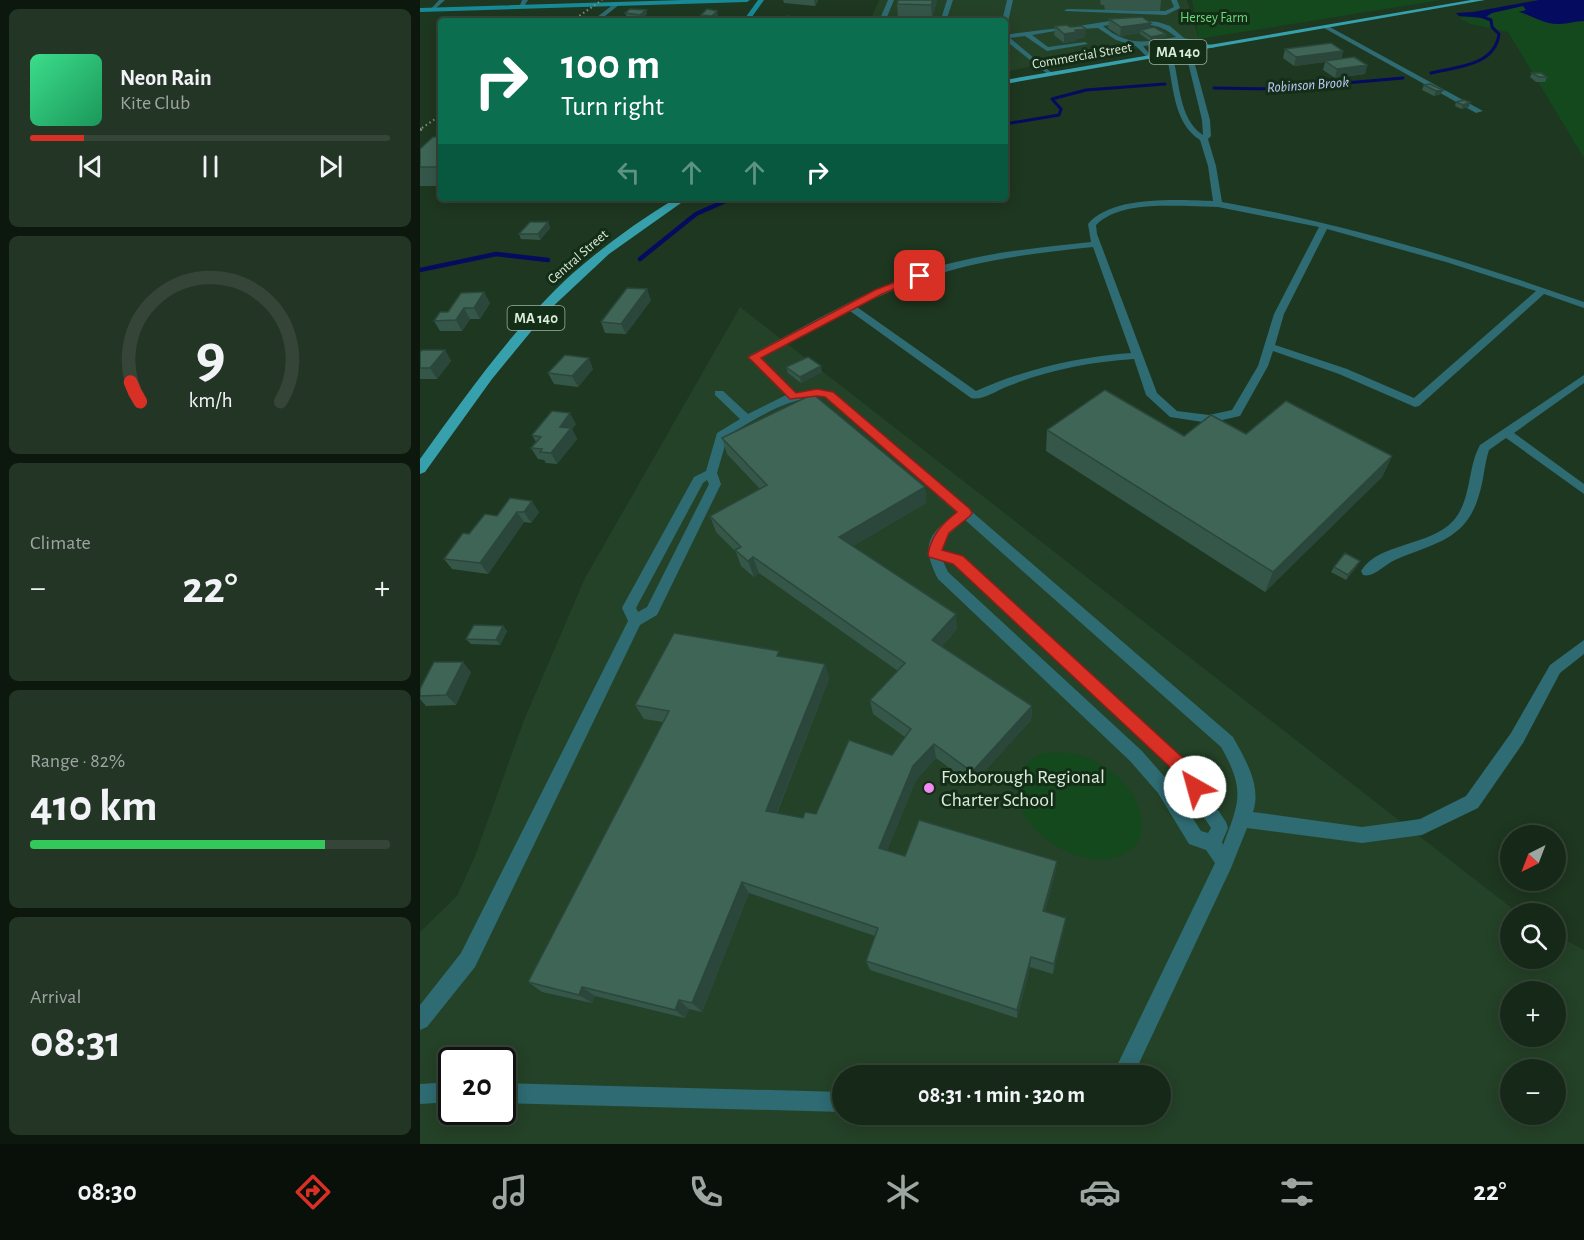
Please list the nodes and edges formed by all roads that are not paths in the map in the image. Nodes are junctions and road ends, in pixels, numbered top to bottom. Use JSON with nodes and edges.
{"nodes":[{"id":1,"x":442,"y":0,"type":"edge"},
{"id":2,"x":747,"y":0,"type":"edge"},
{"id":3,"x":761,"y":0,"type":"edge"},
{"id":4,"x":891,"y":0,"type":"edge"},
{"id":5,"x":950,"y":0,"type":"edge"},
{"id":6,"x":1010,"y":0,"type":"edge"},
{"id":7,"x":1068,"y":0,"type":"edge"},
{"id":8,"x":1088,"y":0,"type":"edge"},
{"id":9,"x":1174,"y":0,"type":"edge"},
{"id":10,"x":1482,"y":0,"type":"edge"},
{"id":11,"x":523,"y":3,"type":"edge"},
{"id":12,"x":555,"y":3,"type":"edge"},
{"id":13,"x":617,"y":4,"type":"junction"},
{"id":14,"x":432,"y":9,"type":"junction"},
{"id":15,"x":420,"y":10,"type":"edge"},
{"id":16,"x":1066,"y":11,"type":"junction"},
{"id":17,"x":1088,"y":12,"type":"junction"},
{"id":18,"x":600,"y":18,"type":"edge"},
{"id":19,"x":748,"y":18,"type":"edge"},
{"id":20,"x":884,"y":18,"type":"edge"},
{"id":21,"x":944,"y":18,"type":"edge"},
{"id":22,"x":1006,"y":18,"type":"edge"},
{"id":23,"x":1100,"y":26,"type":"junction"},
{"id":24,"x":1064,"y":27,"type":"junction"},
{"id":25,"x":1326,"y":27,"type":"junction"},
{"id":26,"x":1026,"y":33,"type":"junction"},
{"id":27,"x":1008,"y":36,"type":"edge"},
{"id":28,"x":1179,"y":38,"type":"junction"},
{"id":29,"x":1008,"y":40,"type":"edge"},
{"id":30,"x":1138,"y":45,"type":"junction"},
{"id":31,"x":1213,"y":46,"type":"junction"},
{"id":32,"x":1188,"y":50,"type":"junction"},
{"id":33,"x":1169,"y":54,"type":"junction"},
{"id":34,"x":1149,"y":57,"type":"junction"},
{"id":35,"x":1050,"y":74,"type":"junction"},
{"id":36,"x":1008,"y":81,"type":"edge"},
{"id":37,"x":1181,"y":108,"type":"junction"},
{"id":38,"x":1203,"y":109,"type":"junction"},
{"id":39,"x":1479,"y":111,"type":"dead end"},
{"id":40,"x":1204,"y":139,"type":"junction"},
{"id":41,"x":679,"y":201,"type":"edge"},
{"id":42,"x":1218,"y":204,"type":"junction"},
{"id":43,"x":1324,"y":225,"type":"junction"},
{"id":44,"x":1097,"y":244,"type":"junction"},
{"id":45,"x":1542,"y":291,"type":"junction"},
{"id":46,"x":1584,"y":305,"type":"edge"},
{"id":47,"x":851,"y":307,"type":"junction"},
{"id":48,"x":1269,"y":347,"type":"junction"},
{"id":49,"x":1137,"y":356,"type":"junction"},
{"id":50,"x":1584,"y":378,"type":"edge"},
{"id":51,"x":719,"y":393,"type":"dead end"},
{"id":52,"x":794,"y":397,"type":"junction"},
{"id":53,"x":748,"y":420,"type":"junction"},
{"id":54,"x":1506,"y":433,"type":"junction"},
{"id":55,"x":420,"y":469,"type":"edge"},
{"id":56,"x":711,"y":473,"type":"junction"},
{"id":57,"x":1584,"y":490,"type":"edge"},
{"id":58,"x":966,"y":513,"type":"junction"},
{"id":59,"x":934,"y":554,"type":"junction"},
{"id":60,"x":1368,"y":571,"type":"dead end"},
{"id":61,"x":635,"y":621,"type":"junction"},
{"id":62,"x":1584,"y":646,"type":"edge"},
{"id":63,"x":1241,"y":819,"type":"junction"},
{"id":64,"x":1212,"y":843,"type":"junction"},
{"id":65,"x":1225,"y":862,"type":"junction"},
{"id":66,"x":420,"y":1020,"type":"edge"},
{"id":67,"x":1127,"y":1065,"type":"edge"},
{"id":68,"x":438,"y":1093,"type":"edge"},
{"id":69,"x":420,"y":1094,"type":"edge"},
{"id":70,"x":516,"y":1094,"type":"edge"},
{"id":71,"x":832,"y":1102,"type":"edge"}],
"edges":[{"from":1,"to":14,"type":"lane"},
{"from":2,"to":13,"type":"street"},
{"from":3,"to":19,"type":"street"},
{"from":4,"to":20,"type":"lane"},
{"from":5,"to":21,"type":"lane"},
{"from":6,"to":22,"type":"lane"},
{"from":7,"to":16,"type":"lane"},
{"from":8,"to":17,"type":"lane"},
{"from":9,"to":17,"type":"lane"},
{"from":10,"to":25,"type":"main road","name":"Commercial Street","number":"MA 140"},
{"from":11,"to":12,"type":"street"},
{"from":11,"to":14,"type":"street"},
{"from":12,"to":13,"type":"street"},
{"from":13,"to":18,"type":"lane"},
{"from":14,"to":15,"type":"street"},
{"from":16,"to":17,"type":"lane"},
{"from":16,"to":24,"type":"lane"},
{"from":23,"to":24,"type":"lane"},
{"from":23,"to":28,"type":"lane"},
{"from":23,"to":30,"type":"lane"},
{"from":24,"to":26,"type":"lane"},
{"from":24,"to":26,"type":"lane"},
{"from":25,"to":31,"type":"main road","name":"Commercial Street","number":"MA 140"},
{"from":25,"to":39,"type":"lane"},
{"from":26,"to":27,"type":"lane"},
{"from":28,"to":30,"type":"lane"},
{"from":28,"to":31,"type":"lane"},
{"from":29,"to":35,"type":"lane"},
{"from":30,"to":34,"type":"lane"},
{"from":31,"to":32,"type":"main road","name":"Commercial Street","number":"MA 140"},
{"from":32,"to":33,"type":"main road","name":"Commercial Street","number":"MA 140"},
{"from":32,"to":38,"type":"lane"},
{"from":33,"to":34,"type":"main road","name":"Commercial Street","number":"MA 140"},
{"from":33,"to":37,"type":"lane"},
{"from":34,"to":35,"type":"main road","name":"Commercial Street","number":"MA 140"},
{"from":35,"to":36,"type":"main road","name":"Commercial Street","number":"MA 140"},
{"from":37,"to":38,"type":"lane"},
{"from":37,"to":40,"type":"lane"},
{"from":38,"to":40,"type":"lane"},
{"from":40,"to":42,"type":"lane"},
{"from":41,"to":55,"type":"main road","name":"Central Street","number":"MA 140"},
{"from":42,"to":43,"type":"lane"},
{"from":42,"to":44,"type":"lane"},
{"from":43,"to":45,"type":"lane"},
{"from":43,"to":48,"type":"lane"},
{"from":44,"to":47,"type":"lane"},
{"from":44,"to":49,"type":"lane"},
{"from":45,"to":46,"type":"lane"},
{"from":45,"to":48,"type":"lane"},
{"from":47,"to":49,"type":"lane"},
{"from":47,"to":52,"type":"lane"},
{"from":48,"to":49,"type":"lane"},
{"from":50,"to":54,"type":"lane"},
{"from":51,"to":53,"type":"lane"},
{"from":52,"to":53,"type":"lane"},
{"from":52,"to":58,"type":"lane"},
{"from":53,"to":56,"type":"lane"},
{"from":54,"to":57,"type":"lane"},
{"from":54,"to":60,"type":"lane"},
{"from":56,"to":61,"type":"lane"},
{"from":56,"to":61,"type":"lane"},
{"from":58,"to":59,"type":"lane"},
{"from":58,"to":63,"type":"lane"},
{"from":59,"to":64,"type":"lane"},
{"from":59,"to":64,"type":"lane"},
{"from":61,"to":66,"type":"lane"},
{"from":62,"to":63,"type":"lane"},
{"from":63,"to":65,"type":"lane"},
{"from":64,"to":65,"type":"lane"},
{"from":65,"to":67,"type":"lane"},
{"from":68,"to":69,"type":"lane"},
{"from":70,"to":71,"type":"lane"}]}
